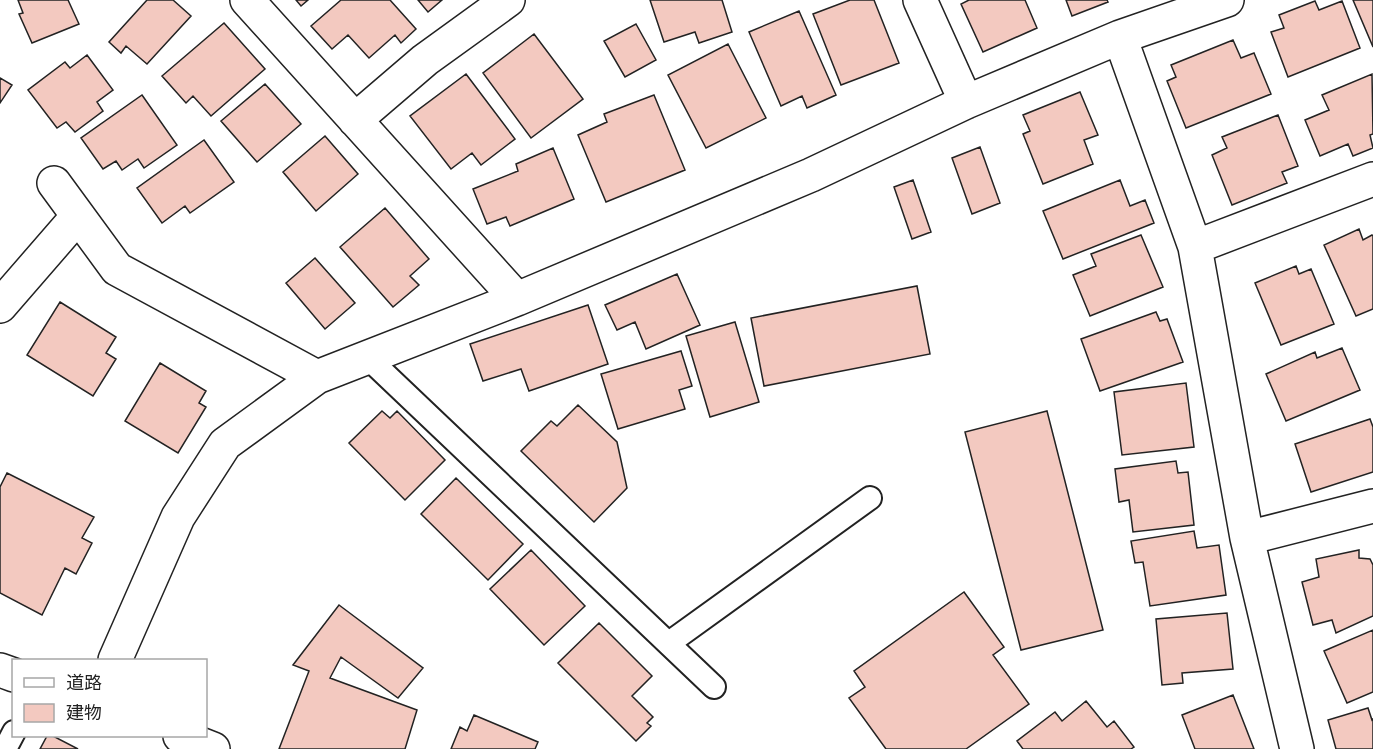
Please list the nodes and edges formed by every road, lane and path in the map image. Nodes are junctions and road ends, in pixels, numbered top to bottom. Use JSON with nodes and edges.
{"nodes":[{"id":1,"x":247,"y":0,"type":"edge"},
{"id":2,"x":508,"y":0,"type":"edge"},
{"id":3,"x":920,"y":0,"type":"edge"},
{"id":4,"x":1227,"y":0,"type":"edge"},
{"id":5,"x":1120,"y":37,"type":"junction"},
{"id":6,"x":966,"y":102,"type":"junction"},
{"id":7,"x":355,"y":120,"type":"junction"},
{"id":8,"x":1373,"y":179,"type":"edge"},
{"id":9,"x":54,"y":183,"type":"dead end"},
{"id":10,"x":78,"y":216,"type":"junction"},
{"id":11,"x":1195,"y":247,"type":"junction"},
{"id":12,"x":518,"y":299,"type":"junction"},
{"id":13,"x":0,"y":306,"type":"edge"},
{"id":14,"x":367,"y":357,"type":"junction"},
{"id":15,"x":317,"y":377,"type":"junction"},
{"id":16,"x":870,"y":498,"type":"dead end"},
{"id":17,"x":1373,"y":506,"type":"edge"},
{"id":18,"x":1247,"y":538,"type":"junction"},
{"id":19,"x":669,"y":643,"type":"junction"},
{"id":20,"x":115,"y":659,"type":"edge"},
{"id":21,"x":714,"y":687,"type":"dead end"},
{"id":22,"x":183,"y":737,"type":"edge"},
{"id":23,"x":213,"y":749,"type":"edge"},
{"id":24,"x":1297,"y":749,"type":"edge"}],
"edges":[{"from":1,"to":7,"type":"street"},
{"from":2,"to":7,"type":"street"},
{"from":3,"to":6,"type":"street"},
{"from":4,"to":5,"type":"street"},
{"from":5,"to":6,"type":"street"},
{"from":5,"to":11,"type":"street"},
{"from":6,"to":12,"type":"street"},
{"from":7,"to":12,"type":"street"},
{"from":8,"to":11,"type":"street"},
{"from":9,"to":10,"type":"street"},
{"from":10,"to":13,"type":"street"},
{"from":10,"to":15,"type":"street"},
{"from":11,"to":18,"type":"street"},
{"from":12,"to":14,"type":"street"},
{"from":14,"to":15,"type":"street"},
{"from":14,"to":19,"type":"lane"},
{"from":15,"to":20,"type":"street"},
{"from":16,"to":19,"type":"lane"},
{"from":17,"to":18,"type":"street"},
{"from":18,"to":24,"type":"street"},
{"from":19,"to":21,"type":"lane"},
{"from":22,"to":23,"type":"street"}]}
